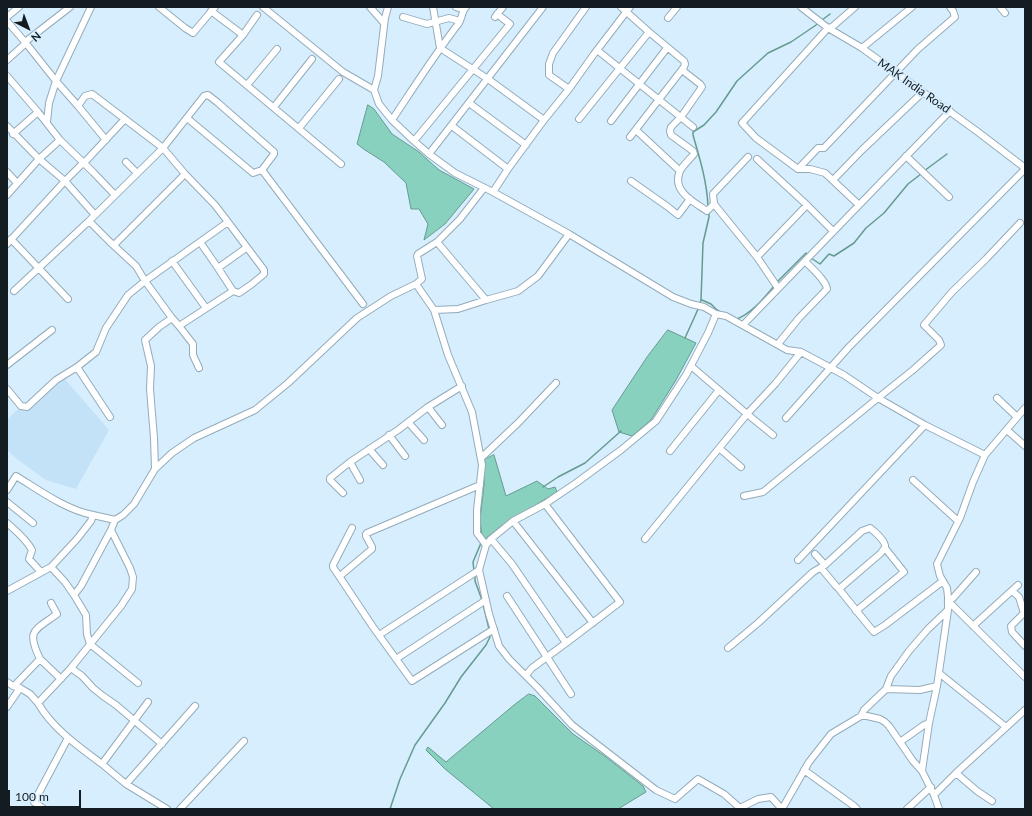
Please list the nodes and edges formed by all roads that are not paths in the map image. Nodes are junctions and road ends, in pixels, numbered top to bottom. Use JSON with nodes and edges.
{"nodes":[{"id":1,"x":18,"y":7,"type":"edge"},
{"id":2,"x":70,"y":7,"type":"edge"},
{"id":3,"x":91,"y":7,"type":"edge"},
{"id":4,"x":159,"y":7,"type":"edge"},
{"id":5,"x":263,"y":7,"type":"edge"},
{"id":6,"x":370,"y":7,"type":"edge"},
{"id":7,"x":388,"y":7,"type":"edge"},
{"id":8,"x":433,"y":7,"type":"edge"},
{"id":9,"x":456,"y":7,"type":"edge"},
{"id":10,"x":503,"y":7,"type":"edge"},
{"id":11,"x":543,"y":7,"type":"edge"},
{"id":12,"x":586,"y":7,"type":"edge"},
{"id":13,"x":621,"y":7,"type":"edge"},
{"id":14,"x":677,"y":7,"type":"edge"},
{"id":15,"x":801,"y":7,"type":"edge"},
{"id":16,"x":855,"y":7,"type":"edge"},
{"id":17,"x":912,"y":7,"type":"edge"},
{"id":18,"x":950,"y":7,"type":"edge"},
{"id":19,"x":1000,"y":7,"type":"edge"},
{"id":20,"x":465,"y":8,"type":"edge"},
{"id":21,"x":213,"y":9,"type":"edge"},
{"id":22,"x":629,"y":9,"type":"edge"},
{"id":23,"x":1005,"y":13,"type":"dead end"},
{"id":24,"x":257,"y":15,"type":"dead end"},
{"id":25,"x":7,"y":17,"type":"edge"},
{"id":26,"x":403,"y":17,"type":"dead end"},
{"id":27,"x":668,"y":18,"type":"dead end"},
{"id":28,"x":436,"y":21,"type":"junction"},
{"id":29,"x":460,"y":21,"type":"junction"},
{"id":30,"x":7,"y":22,"type":"edge"},
{"id":31,"x":384,"y":23,"type":"junction"},
{"id":32,"x":427,"y":24,"type":"junction"},
{"id":33,"x":828,"y":28,"type":"junction"},
{"id":34,"x":649,"y":32,"type":"junction"},
{"id":35,"x":243,"y":35,"type":"junction"},
{"id":36,"x":438,"y":35,"type":"junction"},
{"id":37,"x":25,"y":43,"type":"junction"},
{"id":38,"x":440,"y":48,"type":"junction"},
{"id":39,"x":668,"y":48,"type":"junction"},
{"id":40,"x":862,"y":48,"type":"junction"},
{"id":41,"x":277,"y":49,"type":"dead end"},
{"id":42,"x":597,"y":50,"type":"junction"},
{"id":43,"x":312,"y":59,"type":"dead end"},
{"id":44,"x":7,"y":60,"type":"edge"},
{"id":45,"x":620,"y":68,"type":"junction"},
{"id":46,"x":473,"y":69,"type":"junction"},
{"id":47,"x":682,"y":70,"type":"junction"},
{"id":48,"x":895,"y":72,"type":"junction"},
{"id":49,"x":7,"y":76,"type":"edge"},
{"id":50,"x":339,"y":79,"type":"dead end"},
{"id":51,"x":488,"y":79,"type":"junction"},
{"id":52,"x":56,"y":81,"type":"junction"},
{"id":53,"x":640,"y":84,"type":"junction"},
{"id":54,"x":247,"y":85,"type":"junction"},
{"id":55,"x":569,"y":89,"type":"junction"},
{"id":56,"x":374,"y":90,"type":"junction"},
{"id":57,"x":923,"y":92,"type":"junction"},
{"id":58,"x":660,"y":100,"type":"junction"},
{"id":59,"x":469,"y":102,"type":"junction"},
{"id":60,"x":78,"y":106,"type":"junction"},
{"id":61,"x":274,"y":107,"type":"junction"},
{"id":62,"x":950,"y":111,"type":"junction"},
{"id":63,"x":38,"y":112,"type":"junction"},
{"id":64,"x":681,"y":117,"type":"junction"},
{"id":65,"x":186,"y":118,"type":"junction"},
{"id":66,"x":579,"y":119,"type":"dead end"},
{"id":67,"x":125,"y":120,"type":"junction"},
{"id":68,"x":392,"y":120,"type":"junction"},
{"id":69,"x":544,"y":120,"type":"junction"},
{"id":70,"x":611,"y":121,"type":"dead end"},
{"id":71,"x":47,"y":122,"type":"junction"},
{"id":72,"x":7,"y":126,"type":"edge"},
{"id":73,"x":452,"y":126,"type":"junction"},
{"id":74,"x":693,"y":127,"type":"dead end"},
{"id":75,"x":299,"y":128,"type":"junction"},
{"id":76,"x":636,"y":130,"type":"junction"},
{"id":77,"x":14,"y":134,"type":"junction"},
{"id":78,"x":630,"y":137,"type":"dead end"},
{"id":79,"x":60,"y":140,"type":"junction"},
{"id":80,"x":106,"y":140,"type":"junction"},
{"id":81,"x":414,"y":141,"type":"junction"},
{"id":82,"x":526,"y":145,"type":"junction"},
{"id":83,"x":163,"y":148,"type":"junction"},
{"id":84,"x":429,"y":154,"type":"junction"},
{"id":85,"x":906,"y":156,"type":"junction"},
{"id":86,"x":748,"y":157,"type":"dead end"},
{"id":87,"x":39,"y":159,"type":"junction"},
{"id":88,"x":757,"y":160,"type":"dead end"},
{"id":89,"x":126,"y":162,"type":"dead end"},
{"id":90,"x":83,"y":163,"type":"junction"},
{"id":91,"x":341,"y":164,"type":"dead end"},
{"id":92,"x":508,"y":169,"type":"junction"},
{"id":93,"x":798,"y":169,"type":"junction"},
{"id":94,"x":1025,"y":169,"type":"edge"},
{"id":95,"x":262,"y":170,"type":"junction"},
{"id":96,"x":680,"y":171,"type":"junction"},
{"id":97,"x":7,"y":172,"type":"edge"},
{"id":98,"x":137,"y":173,"type":"junction"},
{"id":99,"x":185,"y":174,"type":"junction"},
{"id":100,"x":833,"y":180,"type":"junction"},
{"id":101,"x":65,"y":181,"type":"junction"},
{"id":102,"x":631,"y":181,"type":"dead end"},
{"id":103,"x":17,"y":184,"type":"junction"},
{"id":104,"x":484,"y":188,"type":"junction"},
{"id":105,"x":493,"y":192,"type":"junction"},
{"id":106,"x":7,"y":195,"type":"edge"},
{"id":107,"x":115,"y":195,"type":"junction"},
{"id":108,"x":949,"y":197,"type":"dead end"},
{"id":109,"x":690,"y":199,"type":"junction"},
{"id":110,"x":713,"y":204,"type":"junction"},
{"id":111,"x":808,"y":205,"type":"junction"},
{"id":112,"x":859,"y":205,"type":"junction"},
{"id":113,"x":95,"y":215,"type":"junction"},
{"id":114,"x":89,"y":221,"type":"junction"},
{"id":115,"x":228,"y":222,"type":"junction"},
{"id":116,"x":1020,"y":223,"type":"dead end"},
{"id":117,"x":833,"y":231,"type":"junction"},
{"id":118,"x":570,"y":234,"type":"junction"},
{"id":119,"x":9,"y":241,"type":"edge"},
{"id":120,"x":200,"y":242,"type":"junction"},
{"id":121,"x":437,"y":242,"type":"junction"},
{"id":122,"x":114,"y":245,"type":"junction"},
{"id":123,"x":246,"y":248,"type":"junction"},
{"id":124,"x":757,"y":257,"type":"junction"},
{"id":125,"x":172,"y":261,"type":"junction"},
{"id":126,"x":805,"y":261,"type":"junction"},
{"id":127,"x":38,"y":268,"type":"junction"},
{"id":128,"x":218,"y":268,"type":"junction"},
{"id":129,"x":145,"y":281,"type":"junction"},
{"id":130,"x":416,"y":284,"type":"junction"},
{"id":131,"x":778,"y":288,"type":"junction"},
{"id":132,"x":14,"y":291,"type":"dead end"},
{"id":133,"x":233,"y":291,"type":"junction"},
{"id":134,"x":68,"y":299,"type":"dead end"},
{"id":135,"x":486,"y":300,"type":"junction"},
{"id":136,"x":363,"y":304,"type":"dead end"},
{"id":137,"x":206,"y":308,"type":"junction"},
{"id":138,"x":434,"y":310,"type":"junction"},
{"id":139,"x":716,"y":314,"type":"junction"},
{"id":140,"x":172,"y":318,"type":"junction"},
{"id":141,"x":743,"y":325,"type":"junction"},
{"id":142,"x":179,"y":326,"type":"junction"},
{"id":143,"x":52,"y":330,"type":"dead end"},
{"id":144,"x":778,"y":344,"type":"junction"},
{"id":145,"x":801,"y":352,"type":"junction"},
{"id":146,"x":7,"y":365,"type":"edge"},
{"id":147,"x":691,"y":366,"type":"junction"},
{"id":148,"x":77,"y":367,"type":"junction"},
{"id":149,"x":199,"y":368,"type":"dead end"},
{"id":150,"x":831,"y":368,"type":"junction"},
{"id":151,"x":556,"y":383,"type":"dead end"},
{"id":152,"x":462,"y":386,"type":"junction"},
{"id":153,"x":7,"y":389,"type":"edge"},
{"id":154,"x":719,"y":390,"type":"junction"},
{"id":155,"x":878,"y":398,"type":"junction"},
{"id":156,"x":997,"y":398,"type":"dead end"},
{"id":157,"x":428,"y":407,"type":"junction"},
{"id":158,"x":1025,"y":408,"type":"edge"},
{"id":159,"x":747,"y":414,"type":"junction"},
{"id":160,"x":110,"y":417,"type":"dead end"},
{"id":161,"x":1017,"y":417,"type":"junction"},
{"id":162,"x":786,"y":418,"type":"dead end"},
{"id":163,"x":408,"y":422,"type":"junction"},
{"id":164,"x":442,"y":425,"type":"dead end"},
{"id":165,"x":925,"y":425,"type":"junction"},
{"id":166,"x":1007,"y":430,"type":"junction"},
{"id":167,"x":389,"y":435,"type":"junction"},
{"id":168,"x":773,"y":435,"type":"dead end"},
{"id":169,"x":424,"y":440,"type":"dead end"},
{"id":170,"x":1025,"y":446,"type":"edge"},
{"id":171,"x":719,"y":448,"type":"junction"},
{"id":172,"x":369,"y":449,"type":"junction"},
{"id":173,"x":670,"y":451,"type":"dead end"},
{"id":174,"x":985,"y":455,"type":"junction"},
{"id":175,"x":405,"y":456,"type":"dead end"},
{"id":176,"x":480,"y":458,"type":"junction"},
{"id":177,"x":350,"y":462,"type":"junction"},
{"id":178,"x":383,"y":465,"type":"dead end"},
{"id":179,"x":741,"y":467,"type":"dead end"},
{"id":180,"x":154,"y":469,"type":"junction"},
{"id":181,"x":360,"y":480,"type":"dead end"},
{"id":182,"x":913,"y":480,"type":"dead end"},
{"id":183,"x":480,"y":485,"type":"junction"},
{"id":184,"x":7,"y":490,"type":"edge"},
{"id":185,"x":343,"y":493,"type":"dead end"},
{"id":186,"x":744,"y":496,"type":"dead end"},
{"id":187,"x":7,"y":502,"type":"edge"},
{"id":188,"x":545,"y":504,"type":"junction"},
{"id":189,"x":93,"y":515,"type":"junction"},
{"id":190,"x":115,"y":520,"type":"junction"},
{"id":191,"x":513,"y":521,"type":"junction"},
{"id":192,"x":958,"y":521,"type":"junction"},
{"id":193,"x":7,"y":523,"type":"edge"},
{"id":194,"x":33,"y":523,"type":"dead end"},
{"id":195,"x":352,"y":528,"type":"dead end"},
{"id":196,"x":111,"y":530,"type":"junction"},
{"id":197,"x":645,"y":539,"type":"dead end"},
{"id":198,"x":491,"y":540,"type":"junction"},
{"id":199,"x":484,"y":542,"type":"junction"},
{"id":200,"x":885,"y":548,"type":"junction"},
{"id":201,"x":815,"y":554,"type":"dead end"},
{"id":202,"x":798,"y":560,"type":"dead end"},
{"id":203,"x":51,"y":566,"type":"junction"},
{"id":204,"x":823,"y":566,"type":"junction"},
{"id":205,"x":41,"y":572,"type":"junction"},
{"id":206,"x":476,"y":572,"type":"junction"},
{"id":207,"x":976,"y":572,"type":"dead end"},
{"id":208,"x":340,"y":576,"type":"junction"},
{"id":209,"x":943,"y":581,"type":"junction"},
{"id":210,"x":1018,"y":585,"type":"dead end"},
{"id":211,"x":8,"y":588,"type":"edge"},
{"id":212,"x":839,"y":589,"type":"junction"},
{"id":213,"x":1012,"y":591,"type":"junction"},
{"id":214,"x":74,"y":595,"type":"junction"},
{"id":215,"x":507,"y":596,"type":"dead end"},
{"id":216,"x":484,"y":601,"type":"junction"},
{"id":217,"x":948,"y":601,"type":"junction"},
{"id":218,"x":51,"y":603,"type":"dead end"},
{"id":219,"x":948,"y":610,"type":"junction"},
{"id":220,"x":856,"y":611,"type":"junction"},
{"id":221,"x":1025,"y":613,"type":"edge"},
{"id":222,"x":592,"y":623,"type":"junction"},
{"id":223,"x":973,"y":626,"type":"junction"},
{"id":224,"x":491,"y":631,"type":"junction"},
{"id":225,"x":379,"y":635,"type":"junction"},
{"id":226,"x":566,"y":643,"type":"junction"},
{"id":227,"x":90,"y":644,"type":"junction"},
{"id":228,"x":1025,"y":646,"type":"edge"},
{"id":229,"x":728,"y":648,"type":"dead end"},
{"id":230,"x":547,"y":656,"type":"junction"},
{"id":231,"x":40,"y":659,"type":"junction"},
{"id":232,"x":396,"y":659,"type":"junction"},
{"id":233,"x":71,"y":668,"type":"junction"},
{"id":234,"x":939,"y":673,"type":"junction"},
{"id":235,"x":526,"y":676,"type":"junction"},
{"id":236,"x":1025,"y":677,"type":"edge"},
{"id":237,"x":61,"y":679,"type":"junction"},
{"id":238,"x":7,"y":682,"type":"edge"},
{"id":239,"x":138,"y":683,"type":"dead end"},
{"id":240,"x":937,"y":686,"type":"junction"},
{"id":241,"x":17,"y":687,"type":"junction"},
{"id":242,"x":886,"y":689,"type":"junction"},
{"id":243,"x":572,"y":694,"type":"dead end"},
{"id":244,"x":148,"y":702,"type":"dead end"},
{"id":245,"x":38,"y":703,"type":"junction"},
{"id":246,"x":196,"y":706,"type":"dead end"},
{"id":247,"x":7,"y":708,"type":"edge"},
{"id":248,"x":1025,"y":710,"type":"edge"},
{"id":249,"x":861,"y":716,"type":"junction"},
{"id":250,"x":134,"y":720,"type":"junction"},
{"id":251,"x":929,"y":723,"type":"junction"},
{"id":252,"x":1006,"y":727,"type":"junction"},
{"id":253,"x":68,"y":738,"type":"junction"},
{"id":254,"x":244,"y":741,"type":"dead end"},
{"id":255,"x":900,"y":742,"type":"junction"},
{"id":256,"x":162,"y":744,"type":"junction"},
{"id":257,"x":102,"y":764,"type":"junction"},
{"id":258,"x":804,"y":770,"type":"junction"},
{"id":259,"x":922,"y":770,"type":"junction"},
{"id":260,"x":956,"y":773,"type":"junction"},
{"id":261,"x":126,"y":784,"type":"junction"},
{"id":262,"x":931,"y":787,"type":"junction"},
{"id":263,"x":934,"y":795,"type":"junction"},
{"id":264,"x":992,"y":801,"type":"dead end"},
{"id":265,"x":44,"y":809,"type":"edge"},
{"id":266,"x":167,"y":809,"type":"edge"},
{"id":267,"x":180,"y":809,"type":"edge"},
{"id":268,"x":782,"y":809,"type":"edge"},
{"id":269,"x":857,"y":809,"type":"edge"},
{"id":270,"x":907,"y":809,"type":"edge"},
{"id":271,"x":939,"y":809,"type":"edge"}],
"edges":[{"from":1,"to":25,"type":"street"},
{"from":2,"to":37,"type":"street"},
{"from":3,"to":52,"type":"street"},
{"from":4,"to":21,"type":"street"},
{"from":5,"to":56,"type":"street"},
{"from":6,"to":31,"type":"street"},
{"from":7,"to":31,"type":"street"},
{"from":8,"to":28,"type":"street"},
{"from":9,"to":20,"type":"street"},
{"from":10,"to":46,"type":"street"},
{"from":11,"to":51,"type":"street"},
{"from":12,"to":55,"type":"street"},
{"from":13,"to":22,"type":"street"},
{"from":14,"to":27,"type":"street"},
{"from":15,"to":33,"type":"street","name":"MAK India Road"},
{"from":16,"to":33,"type":"street"},
{"from":17,"to":40,"type":"street"},
{"from":18,"to":48,"type":"street"},
{"from":19,"to":23,"type":"street"},
{"from":20,"to":29,"type":"street"},
{"from":21,"to":35,"type":"street"},
{"from":22,"to":34,"type":"street"},
{"from":22,"to":42,"type":"street"},
{"from":24,"to":35,"type":"street"},
{"from":26,"to":32,"type":"street"},
{"from":28,"to":29,"type":"street"},
{"from":28,"to":32,"type":"street"},
{"from":28,"to":36,"type":"street"},
{"from":29,"to":38,"type":"street"},
{"from":30,"to":37,"type":"street"},
{"from":31,"to":56,"type":"street"},
{"from":32,"to":36,"type":"street"},
{"from":33,"to":40,"type":"street","name":"MAK India Road"},
{"from":33,"to":93,"type":"street"},
{"from":34,"to":39,"type":"street"},
{"from":34,"to":45,"type":"street"},
{"from":35,"to":54,"type":"street"},
{"from":36,"to":38,"type":"street"},
{"from":37,"to":44,"type":"street"},
{"from":37,"to":52,"type":"street"},
{"from":38,"to":46,"type":"street"},
{"from":38,"to":68,"type":"street"},
{"from":39,"to":47,"type":"street"},
{"from":39,"to":53,"type":"street"},
{"from":40,"to":48,"type":"street","name":"MAK India Road"},
{"from":41,"to":54,"type":"street"},
{"from":42,"to":45,"type":"street"},
{"from":42,"to":55,"type":"street"},
{"from":43,"to":61,"type":"street"},
{"from":45,"to":53,"type":"street"},
{"from":45,"to":66,"type":"street"},
{"from":46,"to":51,"type":"street"},
{"from":46,"to":81,"type":"street"},
{"from":47,"to":58,"type":"street"},
{"from":47,"to":64,"type":"street"},
{"from":48,"to":57,"type":"street","name":"MAK India Road"},
{"from":48,"to":93,"type":"street"},
{"from":49,"to":63,"type":"street"},
{"from":50,"to":75,"type":"street"},
{"from":51,"to":59,"type":"street"},
{"from":51,"to":69,"type":"street"},
{"from":52,"to":60,"type":"street"},
{"from":52,"to":71,"type":"street"},
{"from":53,"to":58,"type":"street"},
{"from":53,"to":70,"type":"street"},
{"from":54,"to":61,"type":"street"},
{"from":55,"to":69,"type":"street"},
{"from":56,"to":68,"type":"street"},
{"from":57,"to":62,"type":"street","name":"MAK India Road"},
{"from":57,"to":100,"type":"street"},
{"from":58,"to":64,"type":"street"},
{"from":58,"to":76,"type":"street"},
{"from":59,"to":73,"type":"street"},
{"from":59,"to":82,"type":"street"},
{"from":60,"to":67,"type":"street"},
{"from":60,"to":80,"type":"street"},
{"from":61,"to":75,"type":"street"},
{"from":62,"to":85,"type":"street"},
{"from":62,"to":94,"type":"street","name":"MAK India Road"},
{"from":63,"to":71,"type":"street"},
{"from":63,"to":77,"type":"street"},
{"from":64,"to":74,"type":"street"},
{"from":64,"to":96,"type":"street"},
{"from":65,"to":83,"type":"street"},
{"from":65,"to":95,"type":"street"},
{"from":65,"to":95,"type":"street"},
{"from":67,"to":80,"type":"street"},
{"from":67,"to":83,"type":"street"},
{"from":68,"to":81,"type":"street"},
{"from":69,"to":82,"type":"street"},
{"from":71,"to":79,"type":"street"},
{"from":72,"to":77,"type":"street"},
{"from":73,"to":84,"type":"street"},
{"from":73,"to":92,"type":"street"},
{"from":75,"to":91,"type":"street"},
{"from":76,"to":78,"type":"street"},
{"from":76,"to":96,"type":"street"},
{"from":77,"to":87,"type":"street"},
{"from":79,"to":87,"type":"street"},
{"from":79,"to":90,"type":"street"},
{"from":80,"to":90,"type":"street"},
{"from":81,"to":84,"type":"street"},
{"from":82,"to":92,"type":"street"},
{"from":83,"to":98,"type":"street"},
{"from":83,"to":99,"type":"street"},
{"from":84,"to":104,"type":"street"},
{"from":85,"to":108,"type":"street"},
{"from":85,"to":112,"type":"street"},
{"from":86,"to":110,"type":"street"},
{"from":87,"to":101,"type":"street"},
{"from":87,"to":103,"type":"street"},
{"from":88,"to":111,"type":"street"},
{"from":89,"to":98,"type":"street"},
{"from":90,"to":101,"type":"street"},
{"from":90,"to":107,"type":"street"},
{"from":92,"to":105,"type":"street"},
{"from":93,"to":100,"type":"street"},
{"from":94,"to":150,"type":"street"},
{"from":95,"to":136,"type":"street"},
{"from":96,"to":109,"type":"street"},
{"from":97,"to":103,"type":"street"},
{"from":98,"to":107,"type":"street"},
{"from":99,"to":115,"type":"street"},
{"from":99,"to":122,"type":"street"},
{"from":100,"to":112,"type":"street"},
{"from":101,"to":113,"type":"street"},
{"from":101,"to":119,"type":"street"},
{"from":102,"to":109,"type":"street"},
{"from":103,"to":106,"type":"street"},
{"from":104,"to":105,"type":"street"},
{"from":104,"to":121,"type":"street"},
{"from":105,"to":118,"type":"street"},
{"from":107,"to":113,"type":"street"},
{"from":109,"to":110,"type":"street"},
{"from":110,"to":124,"type":"street"},
{"from":111,"to":117,"type":"street"},
{"from":111,"to":124,"type":"street"},
{"from":112,"to":117,"type":"street"},
{"from":113,"to":114,"type":"street"},
{"from":114,"to":122,"type":"street"},
{"from":114,"to":127,"type":"street"},
{"from":115,"to":120,"type":"street"},
{"from":115,"to":123,"type":"street"},
{"from":116,"to":155,"type":"street"},
{"from":117,"to":126,"type":"street"},
{"from":118,"to":135,"type":"street"},
{"from":118,"to":139,"type":"street"},
{"from":119,"to":127,"type":"street"},
{"from":120,"to":125,"type":"street"},
{"from":120,"to":128,"type":"street"},
{"from":121,"to":130,"type":"street"},
{"from":121,"to":135,"type":"street"},
{"from":122,"to":129,"type":"street"},
{"from":123,"to":128,"type":"street"},
{"from":123,"to":133,"type":"street"},
{"from":124,"to":131,"type":"street"},
{"from":125,"to":129,"type":"street"},
{"from":125,"to":137,"type":"street"},
{"from":126,"to":131,"type":"street"},
{"from":126,"to":144,"type":"street"},
{"from":127,"to":132,"type":"street"},
{"from":127,"to":134,"type":"street"},
{"from":128,"to":133,"type":"street"},
{"from":129,"to":140,"type":"street"},
{"from":129,"to":148,"type":"street"},
{"from":130,"to":138,"type":"street"},
{"from":130,"to":180,"type":"street"},
{"from":131,"to":141,"type":"street"},
{"from":133,"to":137,"type":"street"},
{"from":135,"to":138,"type":"street"},
{"from":137,"to":142,"type":"street"},
{"from":138,"to":152,"type":"street"},
{"from":139,"to":141,"type":"street"},
{"from":139,"to":147,"type":"street"},
{"from":140,"to":142,"type":"street"},
{"from":140,"to":180,"type":"street"},
{"from":141,"to":144,"type":"street"},
{"from":142,"to":149,"type":"street"},
{"from":143,"to":146,"type":"street"},
{"from":144,"to":145,"type":"street"},
{"from":145,"to":150,"type":"street"},
{"from":145,"to":159,"type":"street"},
{"from":147,"to":154,"type":"street"},
{"from":147,"to":188,"type":"street"},
{"from":148,"to":153,"type":"street"},
{"from":148,"to":160,"type":"street"},
{"from":150,"to":155,"type":"street"},
{"from":150,"to":162,"type":"street"},
{"from":151,"to":176,"type":"street"},
{"from":152,"to":157,"type":"street"},
{"from":152,"to":176,"type":"street"},
{"from":154,"to":159,"type":"street"},
{"from":154,"to":173,"type":"street"},
{"from":155,"to":165,"type":"street"},
{"from":155,"to":186,"type":"street"},
{"from":156,"to":161,"type":"street"},
{"from":157,"to":163,"type":"street"},
{"from":157,"to":164,"type":"street"},
{"from":158,"to":161,"type":"street"},
{"from":159,"to":168,"type":"street"},
{"from":159,"to":171,"type":"street"},
{"from":161,"to":166,"type":"street"},
{"from":163,"to":167,"type":"street"},
{"from":163,"to":169,"type":"street"},
{"from":165,"to":174,"type":"street"},
{"from":165,"to":202,"type":"street"},
{"from":166,"to":170,"type":"street"},
{"from":166,"to":174,"type":"street"},
{"from":167,"to":172,"type":"street"},
{"from":167,"to":175,"type":"street"},
{"from":171,"to":179,"type":"street"},
{"from":171,"to":197,"type":"street"},
{"from":172,"to":177,"type":"street"},
{"from":172,"to":178,"type":"street"},
{"from":174,"to":192,"type":"street"},
{"from":176,"to":183,"type":"street"},
{"from":177,"to":181,"type":"street"},
{"from":177,"to":185,"type":"street"},
{"from":180,"to":190,"type":"street"},
{"from":182,"to":192,"type":"street"},
{"from":183,"to":199,"type":"street"},
{"from":183,"to":208,"type":"street"},
{"from":184,"to":189,"type":"street"},
{"from":187,"to":194,"type":"street"},
{"from":188,"to":191,"type":"street"},
{"from":188,"to":222,"type":"street"},
{"from":189,"to":190,"type":"street"},
{"from":189,"to":203,"type":"street"},
{"from":190,"to":196,"type":"street"},
{"from":191,"to":198,"type":"street"},
{"from":191,"to":222,"type":"street"},
{"from":192,"to":209,"type":"street"},
{"from":193,"to":205,"type":"street"},
{"from":195,"to":208,"type":"street"},
{"from":196,"to":214,"type":"street"},
{"from":196,"to":227,"type":"street"},
{"from":198,"to":199,"type":"street"},
{"from":198,"to":226,"type":"street"},
{"from":199,"to":206,"type":"street"},
{"from":200,"to":204,"type":"street"},
{"from":200,"to":212,"type":"street"},
{"from":200,"to":220,"type":"street"},
{"from":201,"to":204,"type":"street"},
{"from":203,"to":205,"type":"street"},
{"from":203,"to":214,"type":"street"},
{"from":204,"to":212,"type":"street"},
{"from":204,"to":229,"type":"street"},
{"from":205,"to":211,"type":"street"},
{"from":206,"to":216,"type":"street"},
{"from":206,"to":225,"type":"street"},
{"from":207,"to":217,"type":"street"},
{"from":208,"to":225,"type":"street"},
{"from":209,"to":217,"type":"street"},
{"from":209,"to":220,"type":"street"},
{"from":210,"to":213,"type":"street"},
{"from":212,"to":220,"type":"street"},
{"from":213,"to":221,"type":"street"},
{"from":213,"to":223,"type":"street"},
{"from":214,"to":227,"type":"street"},
{"from":215,"to":230,"type":"street"},
{"from":216,"to":224,"type":"street"},
{"from":216,"to":232,"type":"street"},
{"from":217,"to":219,"type":"street"},
{"from":217,"to":223,"type":"street"},
{"from":218,"to":231,"type":"street"},
{"from":219,"to":234,"type":"street"},
{"from":219,"to":242,"type":"street"},
{"from":221,"to":228,"type":"street"},
{"from":222,"to":226,"type":"street"},
{"from":223,"to":236,"type":"street"},
{"from":224,"to":232,"type":"street"},
{"from":224,"to":235,"type":"street"},
{"from":225,"to":232,"type":"street"},
{"from":226,"to":230,"type":"street"},
{"from":227,"to":233,"type":"street"},
{"from":227,"to":239,"type":"street"},
{"from":230,"to":235,"type":"street"},
{"from":230,"to":243,"type":"street"},
{"from":231,"to":237,"type":"street"},
{"from":231,"to":241,"type":"street"},
{"from":233,"to":237,"type":"street"},
{"from":233,"to":250,"type":"street"},
{"from":234,"to":240,"type":"street"},
{"from":234,"to":252,"type":"street"},
{"from":235,"to":268,"type":"street"},
{"from":237,"to":245,"type":"street"},
{"from":238,"to":241,"type":"street"},
{"from":240,"to":242,"type":"street"},
{"from":240,"to":251,"type":"street"},
{"from":241,"to":245,"type":"street"},
{"from":241,"to":247,"type":"street"},
{"from":242,"to":249,"type":"street"},
{"from":244,"to":250,"type":"street"},
{"from":245,"to":253,"type":"street"},
{"from":246,"to":256,"type":"street"},
{"from":248,"to":252,"type":"street"},
{"from":249,"to":255,"type":"street"},
{"from":249,"to":258,"type":"street"},
{"from":250,"to":256,"type":"street"},
{"from":250,"to":257,"type":"street"},
{"from":251,"to":255,"type":"street"},
{"from":251,"to":259,"type":"street"},
{"from":252,"to":260,"type":"street"},
{"from":253,"to":257,"type":"street"},
{"from":253,"to":265,"type":"street"},
{"from":254,"to":267,"type":"street"},
{"from":255,"to":259,"type":"street"},
{"from":256,"to":261,"type":"street"},
{"from":257,"to":261,"type":"street"},
{"from":258,"to":268,"type":"street"},
{"from":258,"to":269,"type":"street"},
{"from":259,"to":262,"type":"street"},
{"from":260,"to":263,"type":"street"},
{"from":260,"to":264,"type":"street"},
{"from":261,"to":266,"type":"street"},
{"from":262,"to":263,"type":"street"},
{"from":262,"to":270,"type":"street"},
{"from":263,"to":271,"type":"street"}]}
